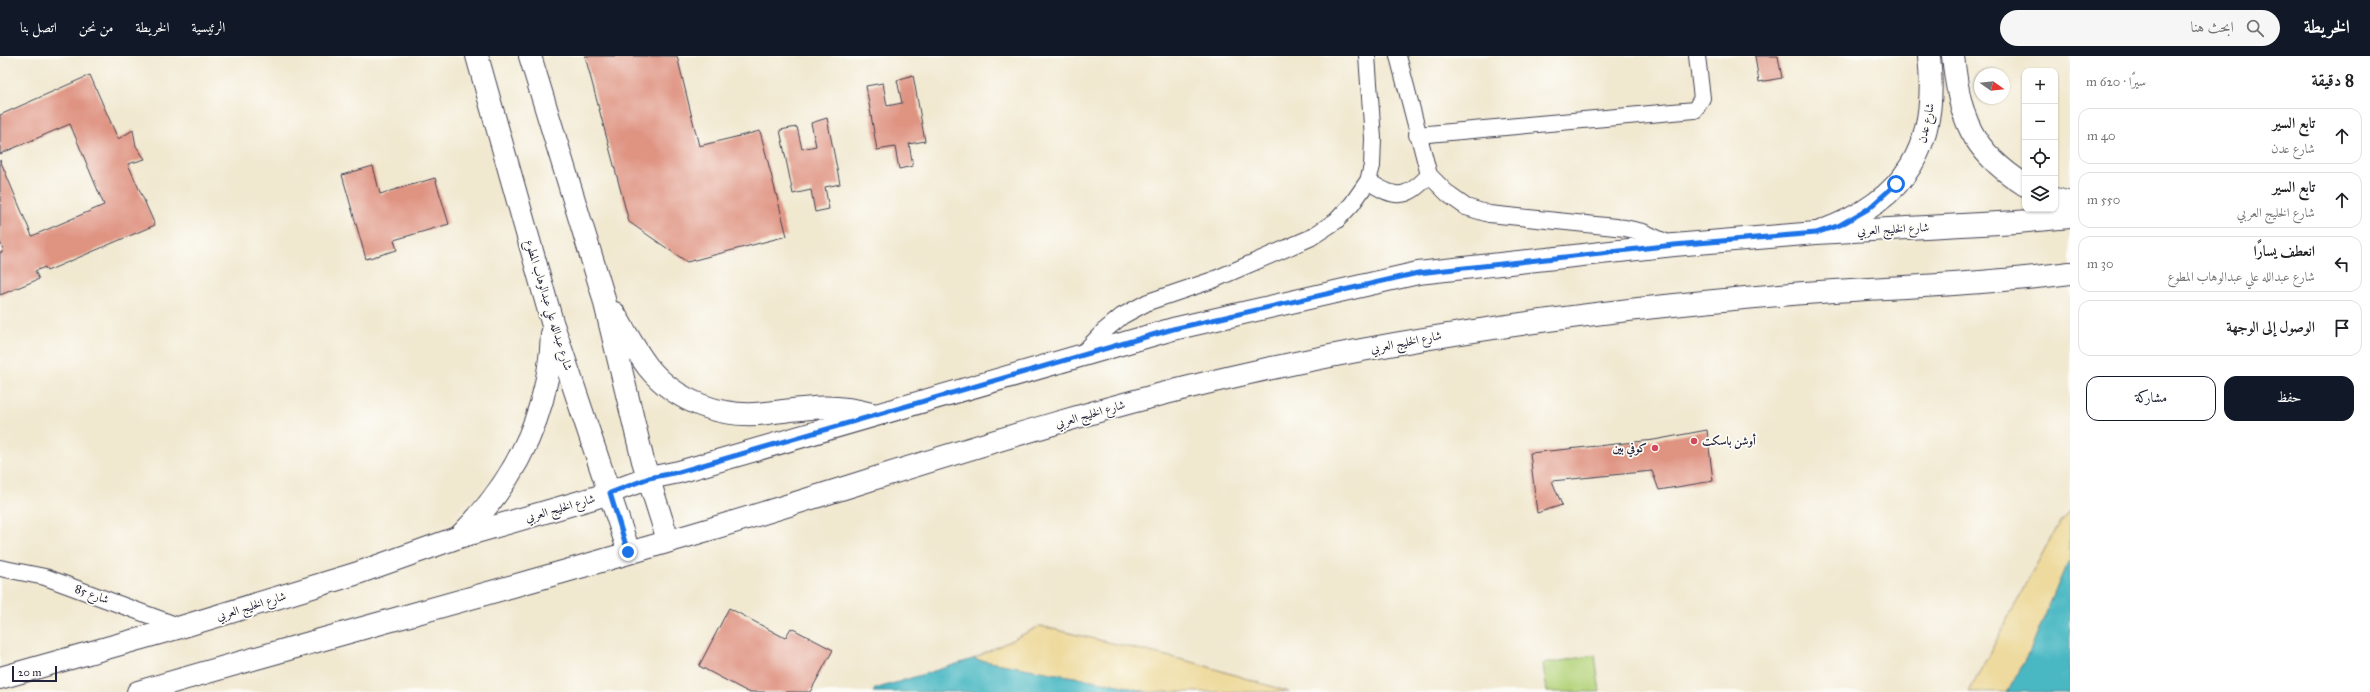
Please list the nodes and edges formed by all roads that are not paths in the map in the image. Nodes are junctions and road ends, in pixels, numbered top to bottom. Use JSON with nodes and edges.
{"nodes":[{"id":1,"x":477,"y":56,"type":"edge"},
{"id":2,"x":530,"y":56,"type":"edge"},
{"id":3,"x":1368,"y":56,"type":"edge"},
{"id":4,"x":1398,"y":56,"type":"edge"},
{"id":5,"x":1697,"y":56,"type":"edge"},
{"id":6,"x":1929,"y":56,"type":"edge"},
{"id":7,"x":1953,"y":56,"type":"edge"},
{"id":8,"x":1417,"y":135,"type":"junction"},
{"id":9,"x":1429,"y":175,"type":"junction"},
{"id":10,"x":1368,"y":181,"type":"junction"},
{"id":11,"x":2022,"y":183,"type":"edge"},
{"id":12,"x":2058,"y":200,"type":"edge"},
{"id":13,"x":2070,"y":202,"type":"edge"},
{"id":14,"x":2070,"y":217,"type":"edge"},
{"id":15,"x":1816,"y":233,"type":"junction"},
{"id":16,"x":1674,"y":245,"type":"junction"},
{"id":17,"x":2070,"y":273,"type":"edge"},
{"id":18,"x":603,"y":295,"type":"junction"},
{"id":19,"x":552,"y":322,"type":"junction"},
{"id":20,"x":1081,"y":355,"type":"junction"},
{"id":21,"x":874,"y":414,"type":"junction"},
{"id":22,"x":649,"y":478,"type":"junction"},
{"id":23,"x":610,"y":493,"type":"junction"},
{"id":24,"x":459,"y":537,"type":"junction"},
{"id":25,"x":668,"y":540,"type":"junction"},
{"id":26,"x":628,"y":552,"type":"junction"},
{"id":27,"x":0,"y":568,"type":"edge"},
{"id":28,"x":181,"y":627,"type":"junction"},
{"id":29,"x":0,"y":678,"type":"edge"},
{"id":30,"x":138,"y":692,"type":"edge"}],
"edges":[{"from":1,"to":19,"type":"main road","name":"شارع عبدالله علي عبدالوهاب المطوع"},
{"from":2,"to":18,"type":"main road"},
{"from":3,"to":10,"type":"street"},
{"from":4,"to":8,"type":"street"},
{"from":5,"to":8,"type":"street"},
{"from":6,"to":15,"type":"main road","name":"شارع عدن"},
{"from":7,"to":11,"type":"main road"},
{"from":8,"to":9,"type":"street"},
{"from":9,"to":10,"type":"street"},
{"from":9,"to":16,"type":"street"},
{"from":10,"to":20,"type":"street"},
{"from":12,"to":13,"type":"main road"},
{"from":14,"to":15,"type":"main road","name":"شارع الخليج العربي"},
{"from":15,"to":16,"type":"main road","name":"شارع الخليج العربي"},
{"from":16,"to":20,"type":"main road","name":"شارع الخليج العربي"},
{"from":17,"to":25,"type":"main road","name":"شارع الخليج العربي"},
{"from":18,"to":21,"type":"main road"},
{"from":18,"to":22,"type":"main road"},
{"from":19,"to":23,"type":"main road","name":"شارع عبدالله علي عبدالوهاب المطوع"},
{"from":19,"to":24,"type":"main road"},
{"from":20,"to":21,"type":"main road","name":"شارع الخليج العربي"},
{"from":21,"to":22,"type":"main road","name":"شارع الخليج العربي"},
{"from":22,"to":23,"type":"main road","name":"شارع الخليج العربي"},
{"from":22,"to":25,"type":"main road"},
{"from":23,"to":24,"type":"main road","name":"شارع الخليج العربي"},
{"from":23,"to":26,"type":"main road","name":"شارع عبدالله علي عبدالوهاب المطوع"},
{"from":24,"to":28,"type":"main road","name":"شارع الخليج العربي"},
{"from":25,"to":26,"type":"main road","name":"شارع الخليج العربي"},
{"from":26,"to":30,"type":"main road","name":"شارع الخليج العربي"},
{"from":27,"to":28,"type":"street","name":"شارع 85"},
{"from":28,"to":29,"type":"main road","name":"شارع الخليج العربي"}]}
